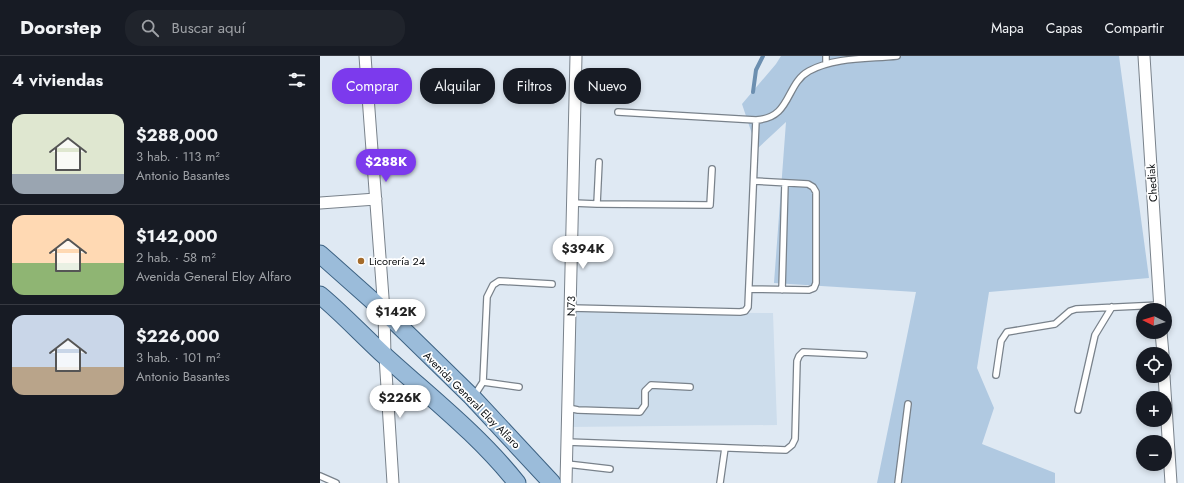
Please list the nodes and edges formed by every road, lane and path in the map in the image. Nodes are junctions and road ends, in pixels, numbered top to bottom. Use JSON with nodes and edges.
{"nodes":[{"id":1,"x":365,"y":56,"type":"edge"},
{"id":2,"x":576,"y":56,"type":"edge"},
{"id":3,"x":826,"y":56,"type":"edge"},
{"id":4,"x":897,"y":56,"type":"edge"},
{"id":5,"x":1144,"y":56,"type":"edge"},
{"id":6,"x":826,"y":64,"type":"junction"},
{"id":7,"x":618,"y":112,"type":"dead end"},
{"id":8,"x":756,"y":120,"type":"junction"},
{"id":9,"x":599,"y":162,"type":"dead end"},
{"id":10,"x":712,"y":169,"type":"dead end"},
{"id":11,"x":754,"y":180,"type":"junction"},
{"id":12,"x":785,"y":183,"type":"junction"},
{"id":13,"x":376,"y":199,"type":"junction"},
{"id":14,"x":320,"y":203,"type":"edge"},
{"id":15,"x":573,"y":203,"type":"junction"},
{"id":16,"x":597,"y":204,"type":"junction"},
{"id":17,"x":320,"y":254,"type":"edge"},
{"id":18,"x":552,"y":284,"type":"dead end"},
{"id":19,"x":750,"y":289,"type":"junction"},
{"id":20,"x":782,"y":290,"type":"junction"},
{"id":21,"x":320,"y":295,"type":"edge"},
{"id":22,"x":1160,"y":303,"type":"edge"},
{"id":23,"x":571,"y":308,"type":"junction"},
{"id":24,"x":1112,"y":308,"type":"junction"},
{"id":25,"x":1136,"y":308,"type":"edge"},
{"id":26,"x":384,"y":311,"type":"junction"},
{"id":27,"x":864,"y":355,"type":"dead end"},
{"id":28,"x":385,"y":356,"type":"junction"},
{"id":29,"x":996,"y":375,"type":"dead end"},
{"id":30,"x":483,"y":382,"type":"junction"},
{"id":31,"x":1164,"y":383,"type":"edge"},
{"id":32,"x":519,"y":387,"type":"dead end"},
{"id":33,"x":690,"y":387,"type":"dead end"},
{"id":34,"x":472,"y":397,"type":"junction"},
{"id":35,"x":908,"y":404,"type":"dead end"},
{"id":36,"x":568,"y":408,"type":"junction"},
{"id":37,"x":1078,"y":410,"type":"dead end"},
{"id":38,"x":567,"y":442,"type":"junction"},
{"id":39,"x":725,"y":448,"type":"junction"},
{"id":40,"x":567,"y":464,"type":"junction"},
{"id":41,"x":610,"y":469,"type":"dead end"},
{"id":42,"x":320,"y":476,"type":"edge"},
{"id":43,"x":336,"y":483,"type":"edge"},
{"id":44,"x":393,"y":483,"type":"edge"},
{"id":45,"x":517,"y":483,"type":"edge"},
{"id":46,"x":552,"y":483,"type":"edge"},
{"id":47,"x":566,"y":483,"type":"edge"},
{"id":48,"x":720,"y":483,"type":"edge"},
{"id":49,"x":898,"y":483,"type":"edge"},
{"id":50,"x":1170,"y":483,"type":"edge"}],
"edges":[{"from":1,"to":13,"type":"street"},
{"from":2,"to":15,"type":"street","name":"N73"},
{"from":3,"to":6,"type":"lane"},
{"from":4,"to":6,"type":"lane"},
{"from":5,"to":22,"type":"street","name":"Chediak"},
{"from":6,"to":8,"type":"lane"},
{"from":7,"to":8,"type":"lane"},
{"from":8,"to":11,"type":"lane"},
{"from":9,"to":16,"type":"lane"},
{"from":10,"to":16,"type":"lane"},
{"from":11,"to":12,"type":"lane"},
{"from":11,"to":19,"type":"lane"},
{"from":12,"to":20,"type":"lane"},
{"from":12,"to":20,"type":"lane"},
{"from":13,"to":14,"type":"street"},
{"from":13,"to":26,"type":"street"},
{"from":15,"to":16,"type":"lane"},
{"from":15,"to":23,"type":"street","name":"N73"},
{"from":17,"to":26,"type":"main road","name":"Avenida General Eloy Alfaro"},
{"from":18,"to":30,"type":"lane"},
{"from":19,"to":20,"type":"lane"},
{"from":19,"to":23,"type":"lane"},
{"from":21,"to":28,"type":"main road"},
{"from":23,"to":36,"type":"street","name":"N73"},
{"from":24,"to":25,"type":"lane"},
{"from":24,"to":29,"type":"lane"},
{"from":24,"to":37,"type":"lane"},
{"from":26,"to":28,"type":"street"},
{"from":26,"to":34,"type":"main road","name":"Avenida General Eloy Alfaro"},
{"from":27,"to":39,"type":"lane"},
{"from":28,"to":44,"type":"street"},
{"from":28,"to":45,"type":"main road"},
{"from":30,"to":32,"type":"lane"},
{"from":30,"to":34,"type":"lane"},
{"from":31,"to":50,"type":"street"},
{"from":33,"to":36,"type":"lane"},
{"from":34,"to":46,"type":"main road","name":"Avenida General Eloy Alfaro"},
{"from":35,"to":49,"type":"lane"},
{"from":36,"to":38,"type":"street","name":"N73"},
{"from":38,"to":39,"type":"lane"},
{"from":38,"to":40,"type":"street","name":"N73"},
{"from":39,"to":48,"type":"lane"},
{"from":40,"to":41,"type":"lane"},
{"from":40,"to":47,"type":"street","name":"N73"},
{"from":42,"to":43,"type":"lane"}]}
